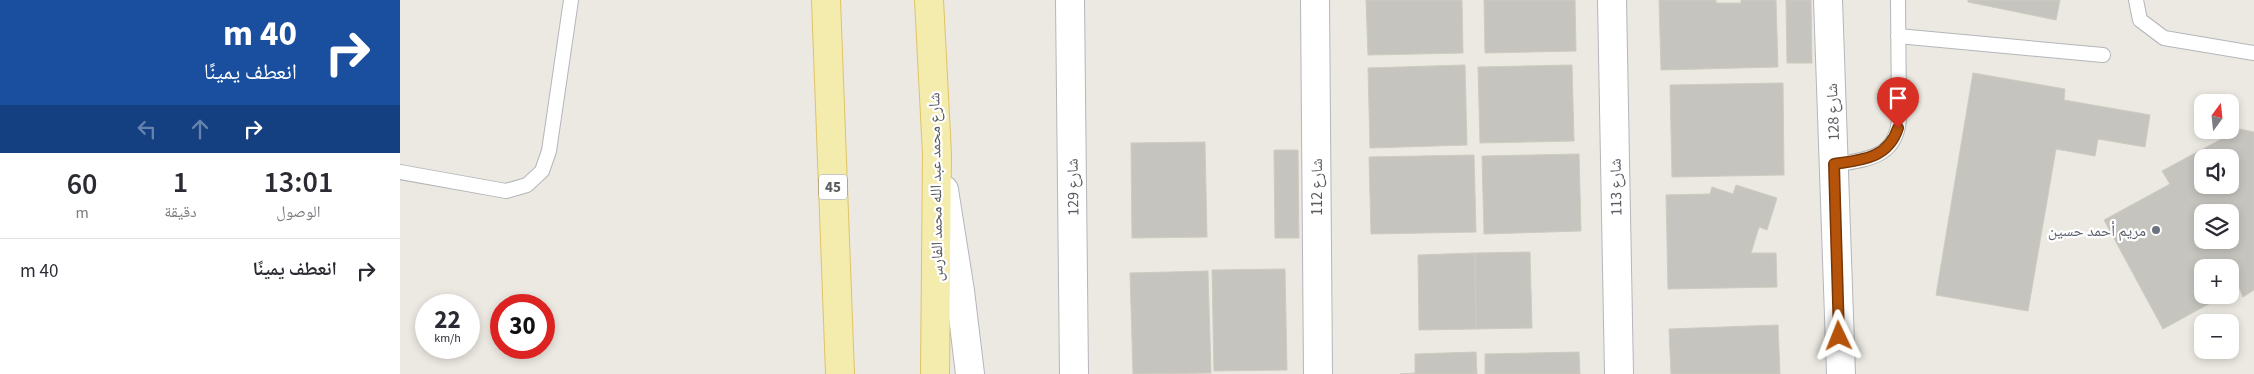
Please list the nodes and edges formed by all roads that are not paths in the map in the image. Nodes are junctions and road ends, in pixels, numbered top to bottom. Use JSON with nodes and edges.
{"nodes":[{"id":1,"x":571,"y":0,"type":"edge"},
{"id":2,"x":826,"y":0,"type":"edge"},
{"id":3,"x":929,"y":0,"type":"edge"},
{"id":4,"x":1070,"y":0,"type":"edge"},
{"id":5,"x":1315,"y":0,"type":"edge"},
{"id":6,"x":1612,"y":0,"type":"edge"},
{"id":7,"x":1828,"y":0,"type":"edge"},
{"id":8,"x":1898,"y":0,"type":"edge"},
{"id":9,"x":2136,"y":0,"type":"edge"},
{"id":10,"x":1898,"y":36,"type":"junction"},
{"id":11,"x":2254,"y":53,"type":"edge"},
{"id":12,"x":2103,"y":55,"type":"dead end"},
{"id":13,"x":937,"y":154,"type":"junction"},
{"id":14,"x":1834,"y":164,"type":"junction"},
{"id":15,"x":400,"y":172,"type":"edge"},
{"id":16,"x":840,"y":374,"type":"edge"},
{"id":17,"x":935,"y":374,"type":"edge"},
{"id":18,"x":970,"y":374,"type":"edge"},
{"id":19,"x":1074,"y":374,"type":"edge"},
{"id":20,"x":1318,"y":374,"type":"edge"},
{"id":21,"x":1619,"y":374,"type":"edge"},
{"id":22,"x":1841,"y":374,"type":"edge"}],
"edges":[{"from":1,"to":15,"type":"lane"},
{"from":2,"to":16,"type":"main road","number":"45"},
{"from":3,"to":13,"type":"main road","name":"شارع محمد عبد الله محمد الفارس"},
{"from":4,"to":19,"type":"street","name":"شارع 129"},
{"from":5,"to":20,"type":"street","name":"شارع 112"},
{"from":6,"to":21,"type":"street","name":"شارع 113"},
{"from":7,"to":14,"type":"street","name":"شارع 128"},
{"from":8,"to":10,"type":"lane"},
{"from":9,"to":11,"type":"lane"},
{"from":10,"to":12,"type":"lane"},
{"from":10,"to":14,"type":"lane"},
{"from":13,"to":17,"type":"main road","name":"شارع محمد عبد الله محمد الفارس"},
{"from":13,"to":18,"type":"street"},
{"from":14,"to":22,"type":"street","name":"شارع 128"}]}
